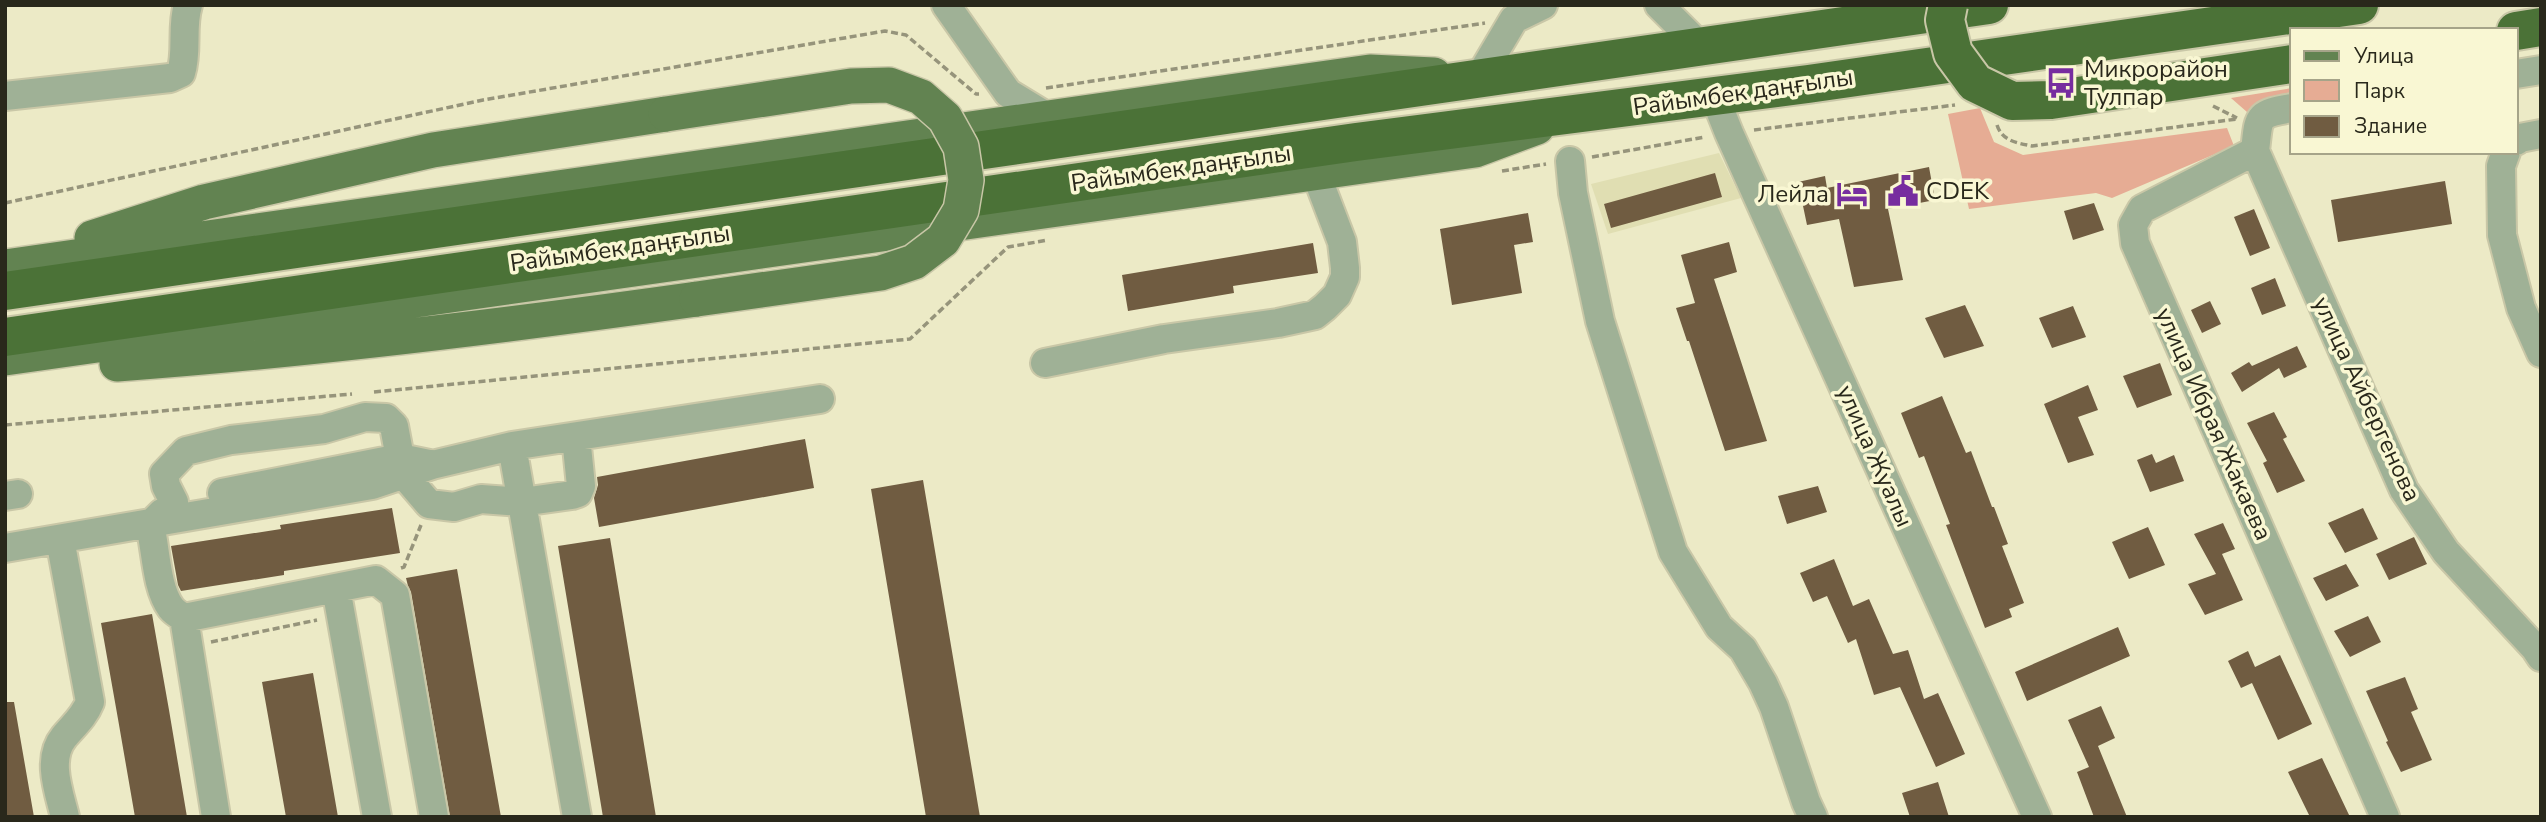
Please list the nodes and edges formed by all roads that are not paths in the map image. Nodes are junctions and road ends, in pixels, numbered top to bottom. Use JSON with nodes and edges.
{"nodes":[{"id":1,"x":188,"y":5,"type":"edge"},
{"id":2,"x":946,"y":5,"type":"edge"},
{"id":3,"x":1543,"y":5,"type":"edge"},
{"id":4,"x":1659,"y":5,"type":"edge"},
{"id":5,"x":1948,"y":5,"type":"edge"},
{"id":6,"x":1989,"y":5,"type":"edge"},
{"id":7,"x":2359,"y":5,"type":"edge"},
{"id":8,"x":2541,"y":27,"type":"edge"},
{"id":9,"x":2518,"y":31,"type":"edge"},
{"id":10,"x":1700,"y":47,"type":"junction"},
{"id":11,"x":2290,"y":64,"type":"edge"},
{"id":12,"x":2541,"y":70,"type":"edge"},
{"id":13,"x":993,"y":72,"type":"junction"},
{"id":14,"x":2518,"y":74,"type":"edge"},
{"id":15,"x":1479,"y":78,"type":"junction"},
{"id":16,"x":1714,"y":95,"type":"junction"},
{"id":17,"x":5,"y":96,"type":"edge"},
{"id":18,"x":2290,"y":108,"type":"edge"},
{"id":19,"x":1565,"y":116,"type":"junction"},
{"id":20,"x":1049,"y":118,"type":"junction"},
{"id":21,"x":983,"y":127,"type":"junction"},
{"id":22,"x":2541,"y":135,"type":"edge"},
{"id":23,"x":2518,"y":140,"type":"edge"},
{"id":24,"x":2255,"y":151,"type":"junction"},
{"id":25,"x":2505,"y":154,"type":"edge"},
{"id":26,"x":1570,"y":161,"type":"road end"},
{"id":27,"x":1315,"y":174,"type":"junction"},
{"id":28,"x":5,"y":267,"type":"edge"},
{"id":29,"x":5,"y":291,"type":"edge"},
{"id":30,"x":5,"y":337,"type":"edge"},
{"id":31,"x":2541,"y":353,"type":"edge"},
{"id":32,"x":5,"y":358,"type":"edge"},
{"id":33,"x":1045,"y":363,"type":"dead end"},
{"id":34,"x":5,"y":372,"type":"edge"},
{"id":35,"x":820,"y":400,"type":"dead end"},
{"id":36,"x":576,"y":436,"type":"junction"},
{"id":37,"x":512,"y":446,"type":"junction"},
{"id":38,"x":402,"y":467,"type":"junction"},
{"id":39,"x":174,"y":502,"type":"junction"},
{"id":40,"x":522,"y":502,"type":"junction"},
{"id":41,"x":150,"y":525,"type":"junction"},
{"id":42,"x":60,"y":539,"type":"junction"},
{"id":43,"x":5,"y":548,"type":"edge"},
{"id":44,"x":338,"y":602,"type":"junction"},
{"id":45,"x":184,"y":618,"type":"junction"},
{"id":46,"x":2541,"y":657,"type":"edge"},
{"id":47,"x":65,"y":817,"type":"edge"},
{"id":48,"x":216,"y":817,"type":"edge"},
{"id":49,"x":377,"y":817,"type":"edge"},
{"id":50,"x":433,"y":817,"type":"edge"},
{"id":51,"x":577,"y":817,"type":"edge"},
{"id":52,"x":1813,"y":817,"type":"edge"},
{"id":53,"x":2037,"y":817,"type":"edge"},
{"id":54,"x":2385,"y":817,"type":"edge"}],
"edges":[{"from":1,"to":17,"type":"street"},
{"from":2,"to":13,"type":"street"},
{"from":3,"to":15,"type":"street"},
{"from":4,"to":10,"type":"street"},
{"from":5,"to":11,"type":"highway","bridge":true},
{"from":6,"to":10,"type":"highway","name":"Райымбек даңғылы"},
{"from":7,"to":16,"type":"highway","name":"Райымбек даңғылы"},
{"from":8,"to":9,"type":"highway"},
{"from":10,"to":15,"type":"highway","name":"Райымбек даңғылы"},
{"from":12,"to":14,"type":"street"},
{"from":13,"to":20,"type":"street"},
{"from":13,"to":21,"type":"street"},
{"from":15,"to":20,"type":"main road"},
{"from":15,"to":29,"type":"highway","name":"Райымбек даңғылы"},
{"from":16,"to":19,"type":"highway","name":"Райымбек даңғылы"},
{"from":16,"to":53,"type":"street","name":"улица Жуалы"},
{"from":18,"to":24,"type":"street"},
{"from":19,"to":27,"type":"main road"},
{"from":19,"to":30,"type":"highway","name":"Райымбек даңғылы"},
{"from":20,"to":21,"type":"main road"},
{"from":21,"to":28,"type":"main road"},
{"from":22,"to":23,"type":"street"},
{"from":24,"to":46,"type":"street","name":"улица Айбергенова"},
{"from":24,"to":54,"type":"street","name":"улица Ибрая Жакаева"},
{"from":25,"to":31,"type":"street"},
{"from":26,"to":52,"type":"street"},
{"from":27,"to":32,"type":"main road"},
{"from":27,"to":33,"type":"street"},
{"from":28,"to":34,"type":"main road","bridge":true},
{"from":35,"to":36,"type":"street"},
{"from":36,"to":37,"type":"street"},
{"from":36,"to":40,"type":"street"},
{"from":37,"to":38,"type":"street"},
{"from":37,"to":40,"type":"street"},
{"from":38,"to":39,"type":"street"},
{"from":38,"to":39,"type":"street"},
{"from":38,"to":40,"type":"street"},
{"from":38,"to":41,"type":"street"},
{"from":39,"to":41,"type":"street"},
{"from":40,"to":51,"type":"street"},
{"from":41,"to":42,"type":"street"},
{"from":41,"to":45,"type":"street"},
{"from":42,"to":43,"type":"street"},
{"from":42,"to":47,"type":"street"},
{"from":44,"to":45,"type":"street"},
{"from":44,"to":49,"type":"street"},
{"from":44,"to":50,"type":"street"},
{"from":45,"to":48,"type":"street"}]}
